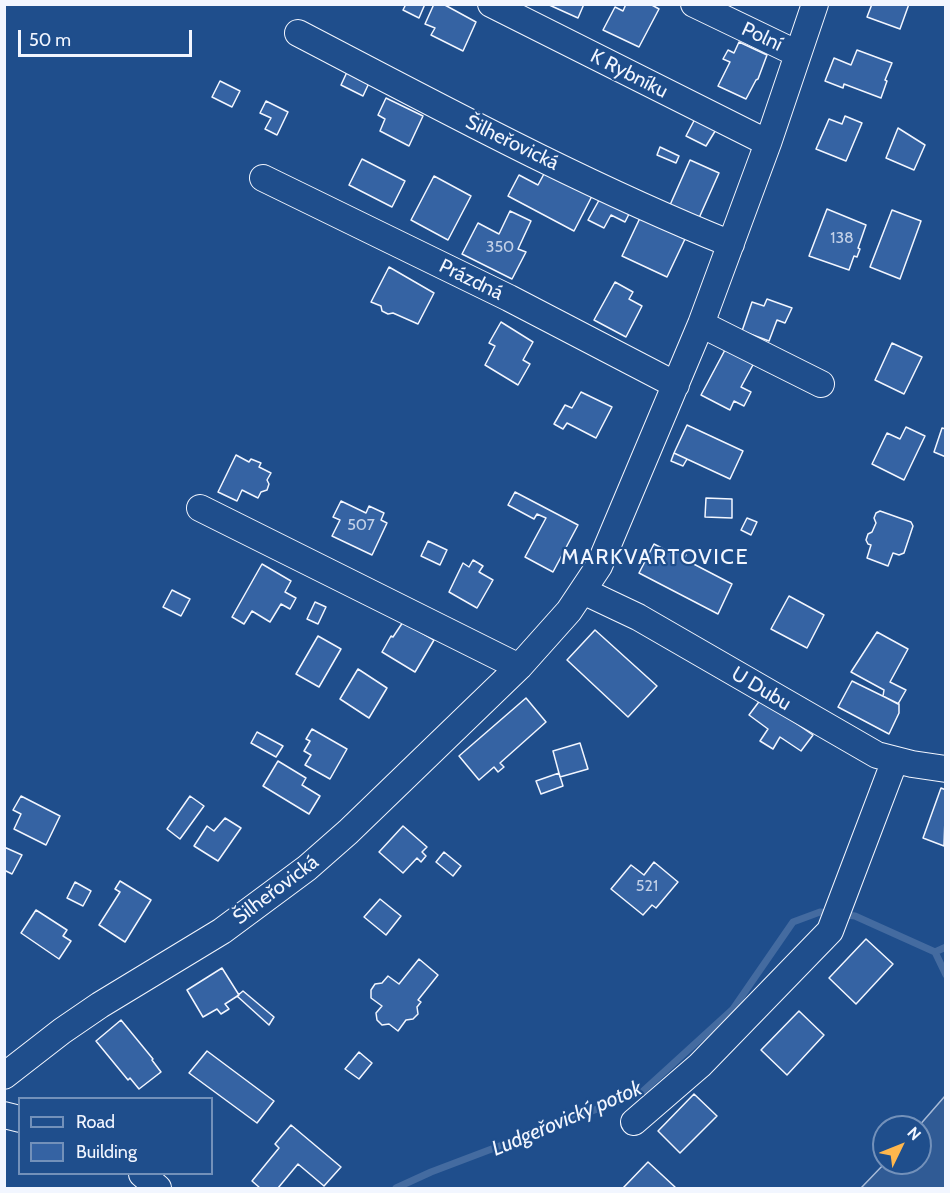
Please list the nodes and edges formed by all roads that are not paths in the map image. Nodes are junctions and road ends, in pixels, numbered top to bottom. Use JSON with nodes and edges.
{"nodes":[{"id":1,"x":491,"y":4,"type":"edge"},
{"id":2,"x":694,"y":4,"type":"edge"},
{"id":3,"x":815,"y":4,"type":"edge"},
{"id":4,"x":298,"y":33,"type":"dead end"},
{"id":5,"x":798,"y":54,"type":"junction"},
{"id":6,"x":768,"y":143,"type":"junction"},
{"id":7,"x":263,"y":178,"type":"dead end"},
{"id":8,"x":731,"y":244,"type":"junction"},
{"id":9,"x":701,"y":324,"type":"junction"},
{"id":10,"x":821,"y":384,"type":"dead end"},
{"id":11,"x":676,"y":385,"type":"junction"},
{"id":12,"x":200,"y":508,"type":"dead end"},
{"id":13,"x":583,"y":591,"type":"junction"},
{"id":14,"x":519,"y":667,"type":"junction"},
{"id":15,"x":895,"y":760,"type":"junction"},
{"id":16,"x":945,"y":769,"type":"edge"},
{"id":17,"x":4,"y":1076,"type":"edge"},
{"id":18,"x":633,"y":1122,"type":"dead end"},
{"id":19,"x":144,"y":1175,"type":"edge"},
{"id":20,"x":158,"y":1188,"type":"edge"}],
"edges":[{"from":1,"to":6,"type":"street","name":"K Rybníku"},
{"from":2,"to":5,"type":"street","name":"Polní"},
{"from":3,"to":5,"type":"street","name":"Šilheřovická"},
{"from":4,"to":8,"type":"street","name":"Šilheřovická"},
{"from":5,"to":6,"type":"street","name":"Šilheřovická"},
{"from":6,"to":8,"type":"street","name":"Šilheřovická"},
{"from":7,"to":11,"type":"street","name":"Prázdná"},
{"from":8,"to":9,"type":"street","name":"Šilheřovická"},
{"from":9,"to":10,"type":"street"},
{"from":9,"to":11,"type":"street","name":"Šilheřovická"},
{"from":11,"to":13,"type":"street","name":"Šilheřovická"},
{"from":12,"to":14,"type":"street"},
{"from":13,"to":14,"type":"street","name":"Šilheřovická"},
{"from":13,"to":15,"type":"street","name":"U Dubu"},
{"from":14,"to":17,"type":"street","name":"Šilheřovická"},
{"from":15,"to":16,"type":"street","name":"U Dubu"},
{"from":15,"to":18,"type":"street"},
{"from":19,"to":20,"type":"street"}]}
